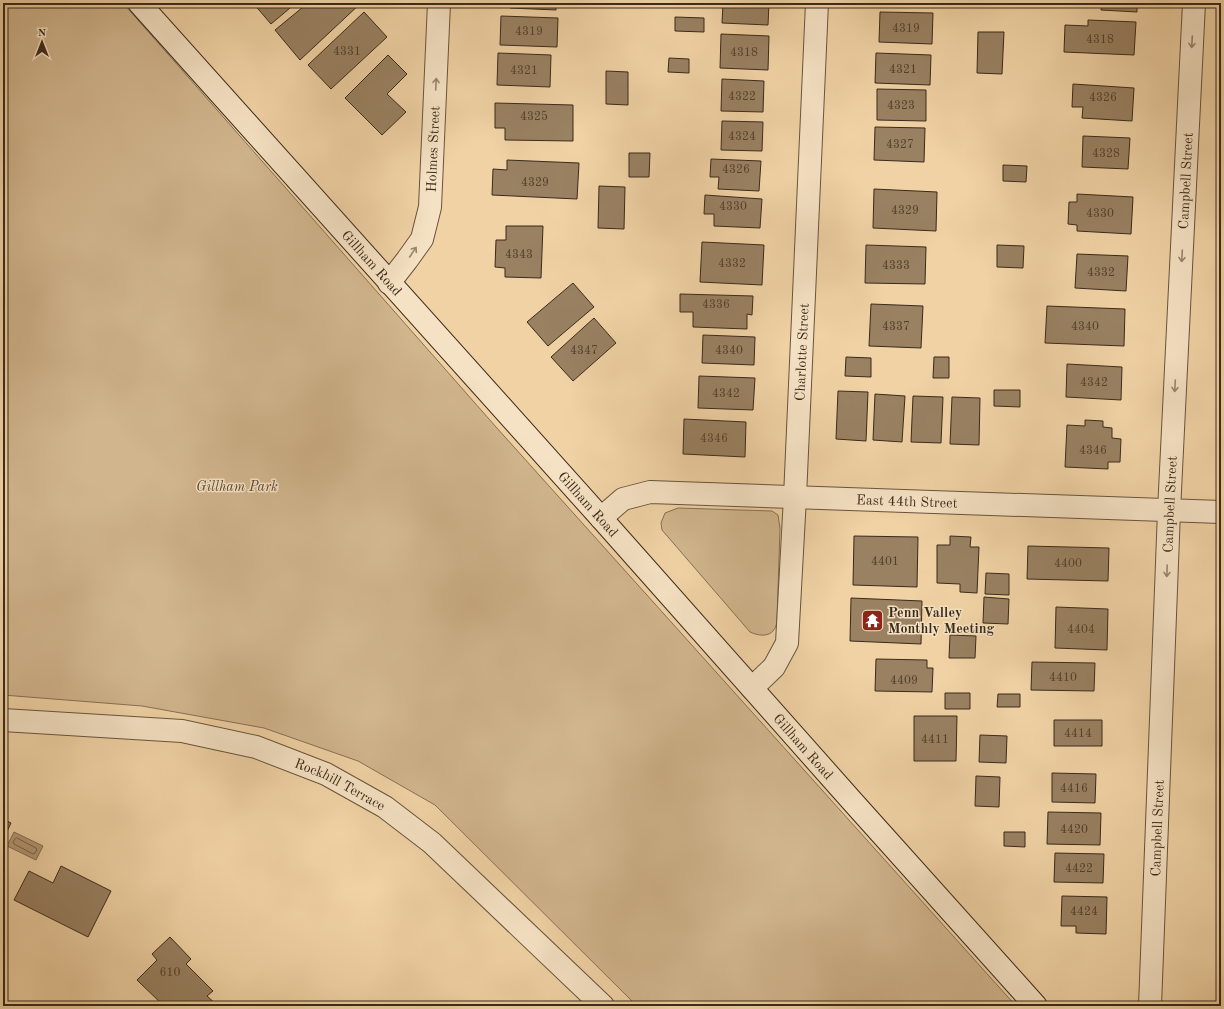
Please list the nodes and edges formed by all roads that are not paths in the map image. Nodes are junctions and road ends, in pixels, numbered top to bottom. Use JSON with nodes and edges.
{"nodes":[{"id":1,"x":139,"y":3,"type":"edge"},
{"id":2,"x":439,"y":3,"type":"edge"},
{"id":3,"x":817,"y":3,"type":"edge"},
{"id":4,"x":1194,"y":3,"type":"edge"},
{"id":5,"x":389,"y":282,"type":"junction"},
{"id":6,"x":795,"y":497,"type":"junction"},
{"id":7,"x":1169,"y":510,"type":"junction"},
{"id":8,"x":1221,"y":512,"type":"edge"},
{"id":9,"x":601,"y":518,"type":"junction"},
{"id":10,"x":752,"y":688,"type":"junction"},
{"id":11,"x":3,"y":720,"type":"edge"},
{"id":12,"x":603,"y":1006,"type":"edge"},
{"id":13,"x":1036,"y":1006,"type":"edge"},
{"id":14,"x":1150,"y":1006,"type":"edge"}],
"edges":[{"from":1,"to":5,"type":"street","name":"Gillham Road"},
{"from":5,"to":2,"type":"street","name":"Holmes Street","one_way":true},
{"from":3,"to":6,"type":"street","name":"Charlotte Street"},
{"from":4,"to":7,"type":"street","name":"Campbell Street","one_way":true},
{"from":5,"to":9,"type":"street","name":"Gillham Road"},
{"from":6,"to":7,"type":"street","name":"East 44th Street"},
{"from":6,"to":9,"type":"street","name":"East 44th Street"},
{"from":6,"to":10,"type":"street","name":"Charlotte Street"},
{"from":7,"to":8,"type":"street","name":"East 44th Street"},
{"from":7,"to":14,"type":"street","name":"Campbell Street","one_way":true},
{"from":9,"to":10,"type":"street","name":"Gillham Road"},
{"from":10,"to":13,"type":"street","name":"Gillham Road"},
{"from":11,"to":12,"type":"street","name":"Rockhill Terrace"}]}
